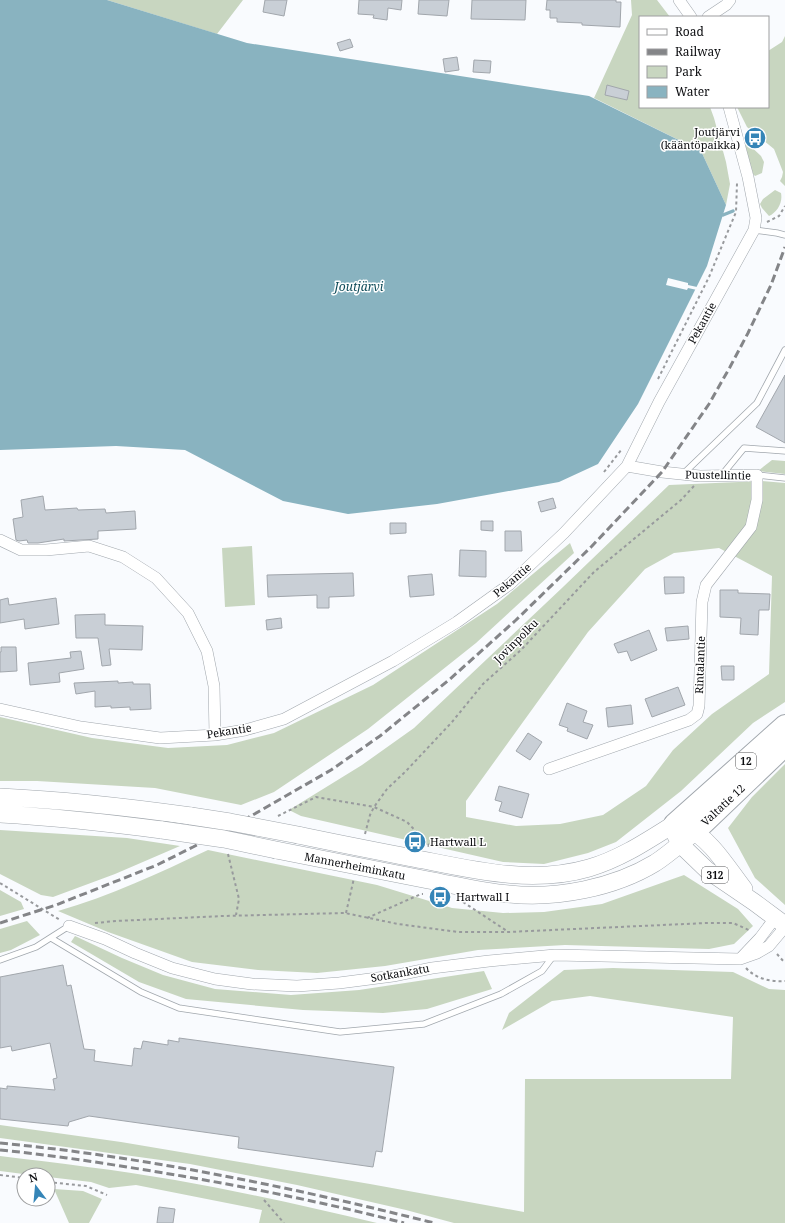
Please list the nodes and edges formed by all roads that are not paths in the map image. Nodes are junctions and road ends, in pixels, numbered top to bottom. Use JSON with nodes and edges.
{"nodes":[{"id":1,"x":679,"y":0,"type":"edge"},
{"id":2,"x":730,"y":0,"type":"edge"},
{"id":3,"x":690,"y":16,"type":"edge"},
{"id":4,"x":710,"y":16,"type":"edge"},
{"id":5,"x":729,"y":108,"type":"edge"},
{"id":6,"x":754,"y":230,"type":"junction"},
{"id":7,"x":785,"y":235,"type":"edge"},
{"id":8,"x":785,"y":350,"type":"edge"},
{"id":9,"x":785,"y":451,"type":"edge"},
{"id":10,"x":627,"y":466,"type":"junction"},
{"id":11,"x":683,"y":475,"type":"junction"},
{"id":12,"x":757,"y":475,"type":"junction"},
{"id":13,"x":721,"y":476,"type":"junction"},
{"id":14,"x":785,"y":478,"type":"edge"},
{"id":15,"x":0,"y":540,"type":"edge"},
{"id":16,"x":0,"y":709,"type":"edge"},
{"id":17,"x":785,"y":725,"type":"edge"},
{"id":18,"x":215,"y":735,"type":"junction"},
{"id":19,"x":785,"y":746,"type":"edge"},
{"id":20,"x":549,"y":769,"type":"dead end"},
{"id":21,"x":0,"y":797,"type":"edge"},
{"id":22,"x":0,"y":814,"type":"edge"},
{"id":23,"x":674,"y":824,"type":"junction"},
{"id":24,"x":696,"y":831,"type":"junction"},
{"id":25,"x":680,"y":844,"type":"junction"},
{"id":26,"x":754,"y":902,"type":"junction"},
{"id":27,"x":782,"y":923,"type":"edge"},
{"id":28,"x":69,"y":926,"type":"joint"},
{"id":29,"x":51,"y":938,"type":"junction"},
{"id":30,"x":554,"y":955,"type":"junction"},
{"id":31,"x":740,"y":959,"type":"junction"},
{"id":32,"x":0,"y":960,"type":"edge"}],
"edges":[{"from":1,"to":3,"type":"street"},
{"from":2,"to":4,"type":"street"},
{"from":5,"to":6,"type":"street","name":"Pekantie"},
{"from":6,"to":7,"type":"lane"},
{"from":6,"to":10,"type":"street","name":"Pekantie"},
{"from":8,"to":11,"type":"lane"},
{"from":9,"to":13,"type":"lane"},
{"from":10,"to":11,"type":"street","name":"Puustellintie"},
{"from":10,"to":18,"type":"street","name":"Pekantie"},
{"from":11,"to":13,"type":"street","name":"Puustellintie"},
{"from":12,"to":13,"type":"street","name":"Puustellintie"},
{"from":12,"to":14,"type":"lane","name":"Puustellintie"},
{"from":12,"to":20,"type":"street","name":"Rintalantie"},
{"from":15,"to":18,"type":"street"},
{"from":16,"to":18,"type":"street","name":"Pekantie"},
{"from":17,"to":23,"type":"highway","name":"Valtatie 12","number":"12"},
{"from":19,"to":24,"type":"highway","name":"Valtatie 12","number":"12"},
{"from":21,"to":23,"type":"main road","name":"Mannerheiminkatu","bridge":true},
{"from":22,"to":25,"type":"main road","name":"Mannerheiminkatu","bridge":true},
{"from":23,"to":24,"type":"main road","number":"312"},
{"from":23,"to":25,"type":"main road","number":"312"},
{"from":24,"to":25,"type":"main road","name":"Mannerheiminkatu"},
{"from":24,"to":26,"type":"main road","number":"312"},
{"from":25,"to":26,"type":"main road","number":"312"},
{"from":26,"to":27,"type":"main road","number":"312"},
{"from":27,"to":31,"type":"street"},
{"from":27,"to":31,"type":"street","name":"Sotkankatu"},
{"from":28,"to":29,"type":"lane"},
{"from":28,"to":30,"type":"street","name":"Sotkankatu"},
{"from":29,"to":30,"type":"lane"},
{"from":29,"to":32,"type":"lane"},
{"from":30,"to":31,"type":"street","name":"Sotkankatu"}]}
